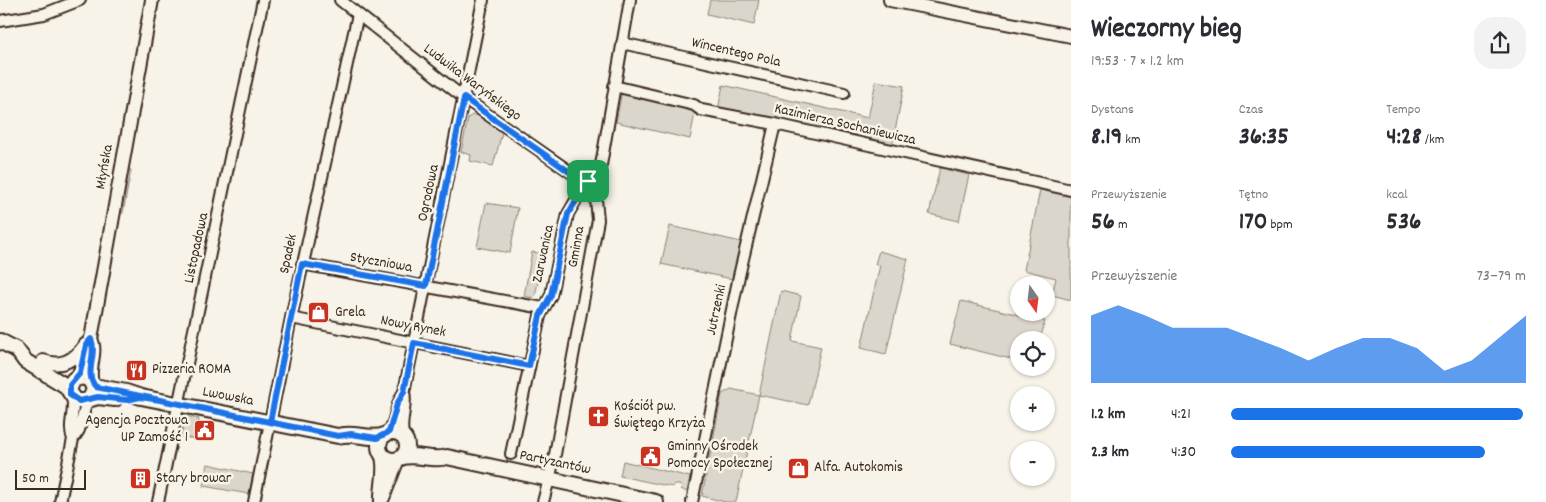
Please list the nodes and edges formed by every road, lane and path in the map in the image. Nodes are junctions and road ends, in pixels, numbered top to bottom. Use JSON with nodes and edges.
{"nodes":[{"id":1,"x":80,"y":0,"type":"edge"},
{"id":2,"x":152,"y":0,"type":"edge"},
{"id":3,"x":263,"y":0,"type":"edge"},
{"id":4,"x":340,"y":0,"type":"edge"},
{"id":5,"x":483,"y":0,"type":"edge"},
{"id":6,"x":630,"y":0,"type":"edge"},
{"id":7,"x":890,"y":0,"type":"edge"},
{"id":8,"x":358,"y":14,"type":"junction"},
{"id":9,"x":0,"y":21,"type":"edge"},
{"id":10,"x":1071,"y":36,"type":"edge"},
{"id":11,"x":622,"y":43,"type":"junction"},
{"id":12,"x":614,"y":86,"type":"junction"},
{"id":13,"x":844,"y":93,"type":"dead end"},
{"id":14,"x":464,"y":98,"type":"junction"},
{"id":15,"x":775,"y":124,"type":"junction"},
{"id":16,"x":590,"y":180,"type":"junction"},
{"id":17,"x":1071,"y":190,"type":"edge"},
{"id":18,"x":302,"y":264,"type":"junction"},
{"id":19,"x":426,"y":286,"type":"junction"},
{"id":20,"x":543,"y":308,"type":"junction"},
{"id":21,"x":291,"y":318,"type":"junction"},
{"id":22,"x":0,"y":341,"type":"edge"},
{"id":23,"x":88,"y":342,"type":"junction"},
{"id":24,"x":414,"y":343,"type":"junction"},
{"id":25,"x":17,"y":350,"type":"junction"},
{"id":26,"x":43,"y":361,"type":"junction"},
{"id":27,"x":529,"y":366,"type":"junction"},
{"id":28,"x":76,"y":378,"type":"junction"},
{"id":29,"x":91,"y":392,"type":"junction"},
{"id":30,"x":404,"y":392,"type":"junction"},
{"id":31,"x":71,"y":394,"type":"junction"},
{"id":32,"x":180,"y":404,"type":"junction"},
{"id":33,"x":270,"y":422,"type":"junction"},
{"id":34,"x":386,"y":434,"type":"junction"},
{"id":35,"x":338,"y":436,"type":"junction"},
{"id":36,"x":73,"y":439,"type":"junction"},
{"id":37,"x":405,"y":440,"type":"junction"},
{"id":38,"x":381,"y":453,"type":"junction"},
{"id":39,"x":511,"y":454,"type":"dead end"},
{"id":40,"x":447,"y":457,"type":"junction"},
{"id":41,"x":399,"y":458,"type":"junction"},
{"id":42,"x":549,"y":478,"type":"junction"},
{"id":43,"x":381,"y":501,"type":"edge"},
{"id":44,"x":60,"y":502,"type":"edge"},
{"id":45,"x":158,"y":502,"type":"edge"},
{"id":46,"x":254,"y":502,"type":"edge"},
{"id":47,"x":543,"y":502,"type":"edge"},
{"id":48,"x":656,"y":502,"type":"edge"},
{"id":49,"x":692,"y":502,"type":"edge"}],
"edges":[{"from":1,"to":9,"type":"street"},
{"from":2,"to":23,"type":"street","name":"Młyńska"},
{"from":3,"to":32,"type":"street","name":"Listopadowa"},
{"from":4,"to":8,"type":"street","name":"Ludwika Waryńskiego"},
{"from":5,"to":14,"type":"street","name":"Ogrodowa"},
{"from":6,"to":11,"type":"street"},
{"from":7,"to":10,"type":"street"},
{"from":8,"to":14,"type":"street","name":"Ludwika Waryńskiego"},
{"from":8,"to":18,"type":"street","name":"Spadek"},
{"from":11,"to":12,"type":"street"},
{"from":11,"to":13,"type":"street","name":"Wincentego Pola"},
{"from":12,"to":15,"type":"street","name":"Kazimierza Sochaniewicza"},
{"from":12,"to":16,"type":"street"},
{"from":14,"to":16,"type":"street","name":"Ludwika Waryńskiego"},
{"from":14,"to":19,"type":"street","name":"Ogrodowa"},
{"from":15,"to":17,"type":"street","name":"Kazimierza Sochaniewicza"},
{"from":15,"to":49,"type":"street","name":"Jutrzenki"},
{"from":16,"to":20,"type":"street","name":"Zarwanica"},
{"from":16,"to":42,"type":"street","name":"Gminna"},
{"from":18,"to":19,"type":"street","name":"Styczniowa"},
{"from":18,"to":21,"type":"street","name":"Spadek"},
{"from":19,"to":20,"type":"street","name":"Styczniowa"},
{"from":19,"to":24,"type":"street","name":"Ogrodowa"},
{"from":20,"to":27,"type":"street","name":"Zarwanica"},
{"from":21,"to":24,"type":"street","name":"Nowy Rynek"},
{"from":21,"to":33,"type":"street","name":"Spadek"},
{"from":22,"to":25,"type":"main road"},
{"from":23,"to":26,"type":"street"},
{"from":23,"to":28,"type":"street","name":"Młyńska"},
{"from":23,"to":29,"type":"street","name":"Młyńska"},
{"from":24,"to":27,"type":"street","name":"Nowy Rynek"},
{"from":24,"to":30,"type":"street","name":"Ogrodowa"},
{"from":25,"to":26,"type":"main road"},
{"from":25,"to":31,"type":"main road"},
{"from":26,"to":28,"type":"main road"},
{"from":27,"to":39,"type":"street","name":"Zarwanica"},
{"from":28,"to":29,"type":"main road"},
{"from":28,"to":31,"type":"main road"},
{"from":29,"to":31,"type":"main road"},
{"from":29,"to":32,"type":"main road","name":"Lwowska"},
{"from":29,"to":36,"type":"street","name":"Młyńska"},
{"from":30,"to":34,"type":"street","name":"Ogrodowa"},
{"from":30,"to":37,"type":"street","name":"Ogrodowa"},
{"from":31,"to":36,"type":"street","name":"Młyńska"},
{"from":32,"to":33,"type":"main road","name":"Lwowska"},
{"from":32,"to":45,"type":"street","name":"Listopadowa"},
{"from":33,"to":35,"type":"main road","name":"Lwowska"},
{"from":33,"to":46,"type":"street","name":"Spadek"},
{"from":34,"to":35,"type":"main road","name":"Lwowska"},
{"from":34,"to":37,"type":"main road"},
{"from":34,"to":38,"type":"main road"},
{"from":35,"to":38,"type":"main road","name":"Lwowska"},
{"from":36,"to":44,"type":"street","name":"Młyńska"},
{"from":37,"to":40,"type":"main road","name":"Partyzantów"},
{"from":37,"to":41,"type":"main road"},
{"from":38,"to":41,"type":"main road"},
{"from":38,"to":43,"type":"street"},
{"from":40,"to":41,"type":"main road","name":"Partyzantów"},
{"from":40,"to":42,"type":"main road","name":"Partyzantów"},
{"from":41,"to":43,"type":"street"},
{"from":42,"to":47,"type":"street","name":"Gminna"},
{"from":42,"to":48,"type":"main road","name":"Partyzantów"}]}
